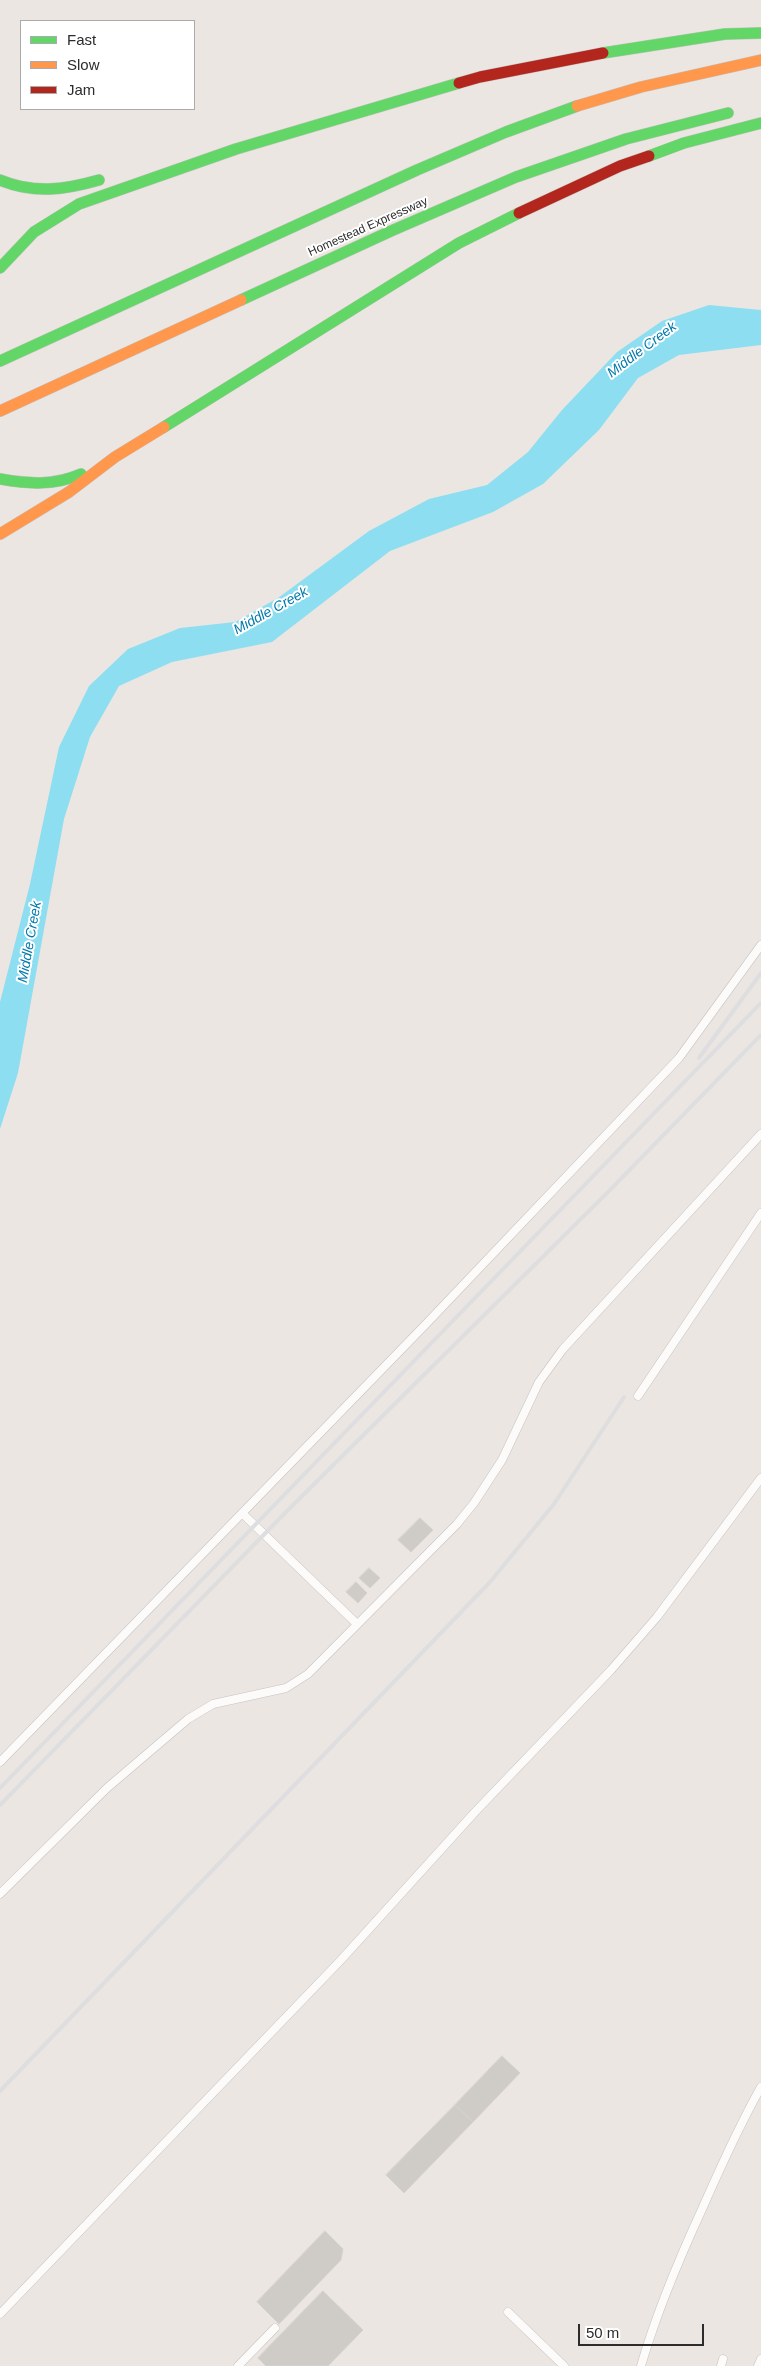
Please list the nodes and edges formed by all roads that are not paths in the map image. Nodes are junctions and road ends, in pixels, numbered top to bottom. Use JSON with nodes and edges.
{"nodes":[{"id":1,"x":761,"y":33,"type":"edge"},
{"id":2,"x":761,"y":60,"type":"edge"},
{"id":3,"x":737,"y":111,"type":"dead end"},
{"id":4,"x":761,"y":123,"type":"edge"},
{"id":5,"x":199,"y":149,"type":"dead end"},
{"id":6,"x":236,"y":149,"type":"junction"},
{"id":7,"x":107,"y":177,"type":"dead end"},
{"id":8,"x":0,"y":180,"type":"edge"},
{"id":9,"x":0,"y":268,"type":"edge"},
{"id":10,"x":0,"y":361,"type":"edge"},
{"id":11,"x":0,"y":411,"type":"edge"},
{"id":12,"x":115,"y":456,"type":"junction"},
{"id":13,"x":0,"y":479,"type":"edge"},
{"id":14,"x":0,"y":534,"type":"edge"},
{"id":15,"x":761,"y":945,"type":"edge"},
{"id":16,"x":761,"y":1134,"type":"edge"},
{"id":17,"x":761,"y":1213,"type":"edge"},
{"id":18,"x":638,"y":1396,"type":"dead end"},
{"id":19,"x":761,"y":1478,"type":"edge"},
{"id":20,"x":242,"y":1513,"type":"junction"},
{"id":21,"x":358,"y":1624,"type":"junction"},
{"id":22,"x":0,"y":1762,"type":"edge"},
{"id":23,"x":0,"y":1894,"type":"edge"},
{"id":24,"x":761,"y":2087,"type":"edge"},
{"id":25,"x":508,"y":2312,"type":"dead end"},
{"id":26,"x":0,"y":2314,"type":"edge"},
{"id":27,"x":275,"y":2328,"type":"dead end"},
{"id":28,"x":761,"y":2359,"type":"edge"},
{"id":29,"x":238,"y":2366,"type":"edge"},
{"id":30,"x":564,"y":2366,"type":"edge"},
{"id":31,"x":641,"y":2366,"type":"edge"},
{"id":32,"x":758,"y":2366,"type":"edge"}],
"edges":[{"from":1,"to":6,"type":"highway"},
{"from":2,"to":10,"type":"highway"},
{"from":3,"to":11,"type":"highway","name":"Homestead Expressway"},
{"from":4,"to":12,"type":"highway"},
{"from":5,"to":6,"type":"highway"},
{"from":6,"to":9,"type":"highway"},
{"from":7,"to":8,"type":"highway"},
{"from":12,"to":13,"type":"highway"},
{"from":12,"to":14,"type":"highway"},
{"from":15,"to":20,"type":"lane"},
{"from":16,"to":21,"type":"lane"},
{"from":17,"to":18,"type":"lane"},
{"from":19,"to":26,"type":"lane"},
{"from":20,"to":21,"type":"lane"},
{"from":20,"to":22,"type":"lane"},
{"from":21,"to":23,"type":"lane"},
{"from":24,"to":31,"type":"lane"},
{"from":25,"to":30,"type":"lane"},
{"from":27,"to":29,"type":"lane"},
{"from":28,"to":32,"type":"lane"}]}
